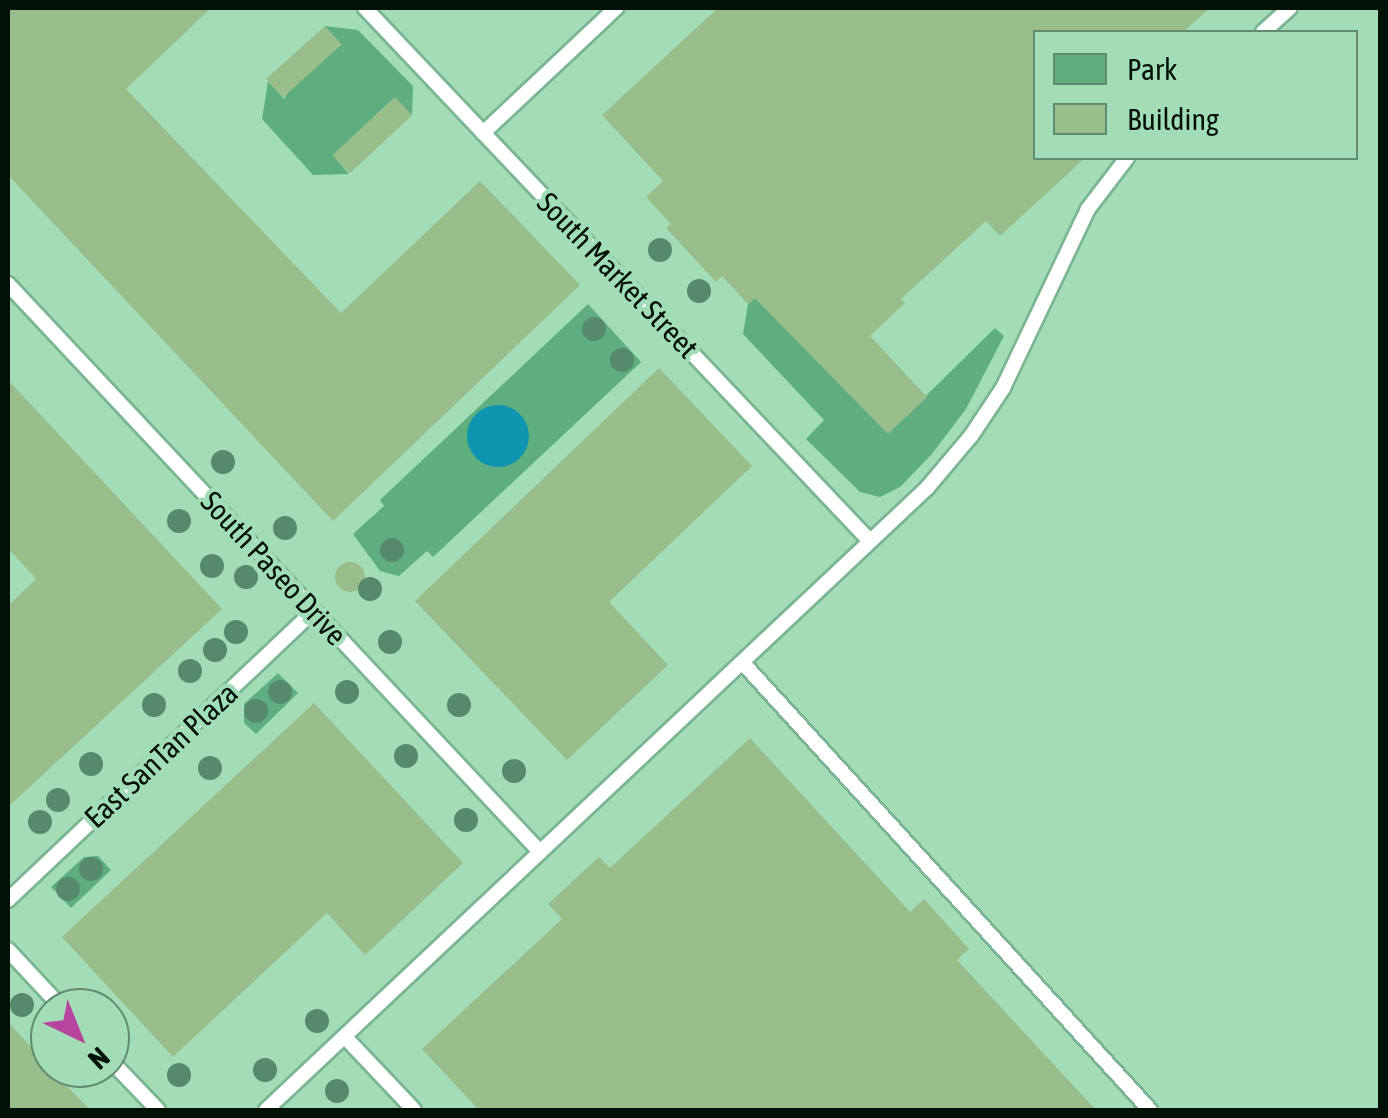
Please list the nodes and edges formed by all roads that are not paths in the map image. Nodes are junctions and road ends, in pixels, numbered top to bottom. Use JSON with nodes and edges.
{"nodes":[{"id":1,"x":365,"y":8,"type":"edge"},
{"id":2,"x":616,"y":8,"type":"edge"},
{"id":3,"x":1290,"y":8,"type":"edge"},
{"id":4,"x":1265,"y":30,"type":"edge"},
{"id":5,"x":483,"y":133,"type":"junction"},
{"id":6,"x":1125,"y":160,"type":"edge"},
{"id":7,"x":8,"y":284,"type":"edge"},
{"id":8,"x":870,"y":541,"type":"junction"},
{"id":9,"x":314,"y":611,"type":"junction"},
{"id":10,"x":742,"y":662,"type":"junction"},
{"id":11,"x":540,"y":852,"type":"junction"},
{"id":12,"x":8,"y":900,"type":"edge"},
{"id":13,"x":8,"y":950,"type":"edge"},
{"id":14,"x":43,"y":988,"type":"edge"},
{"id":15,"x":344,"y":1037,"type":"junction"},
{"id":16,"x":130,"y":1081,"type":"edge"},
{"id":17,"x":158,"y":1110,"type":"edge"},
{"id":18,"x":266,"y":1110,"type":"edge"},
{"id":19,"x":414,"y":1110,"type":"edge"},
{"id":20,"x":1150,"y":1110,"type":"edge"}],
"edges":[{"from":1,"to":5,"type":"lane","name":"South Market Street"},
{"from":2,"to":5,"type":"lane"},
{"from":3,"to":4,"type":"lane"},
{"from":5,"to":8,"type":"lane","name":"South Market Street"},
{"from":6,"to":8,"type":"lane"},
{"from":7,"to":9,"type":"lane","name":"South Paseo Drive"},
{"from":8,"to":10,"type":"lane"},
{"from":9,"to":11,"type":"lane","name":"South Paseo Drive"},
{"from":9,"to":12,"type":"lane","name":"East SanTan Plaza"},
{"from":10,"to":11,"type":"lane"},
{"from":10,"to":20,"type":"lane"},
{"from":11,"to":15,"type":"lane"},
{"from":13,"to":14,"type":"lane"},
{"from":15,"to":18,"type":"lane"},
{"from":15,"to":19,"type":"lane"},
{"from":16,"to":17,"type":"lane"}]}
